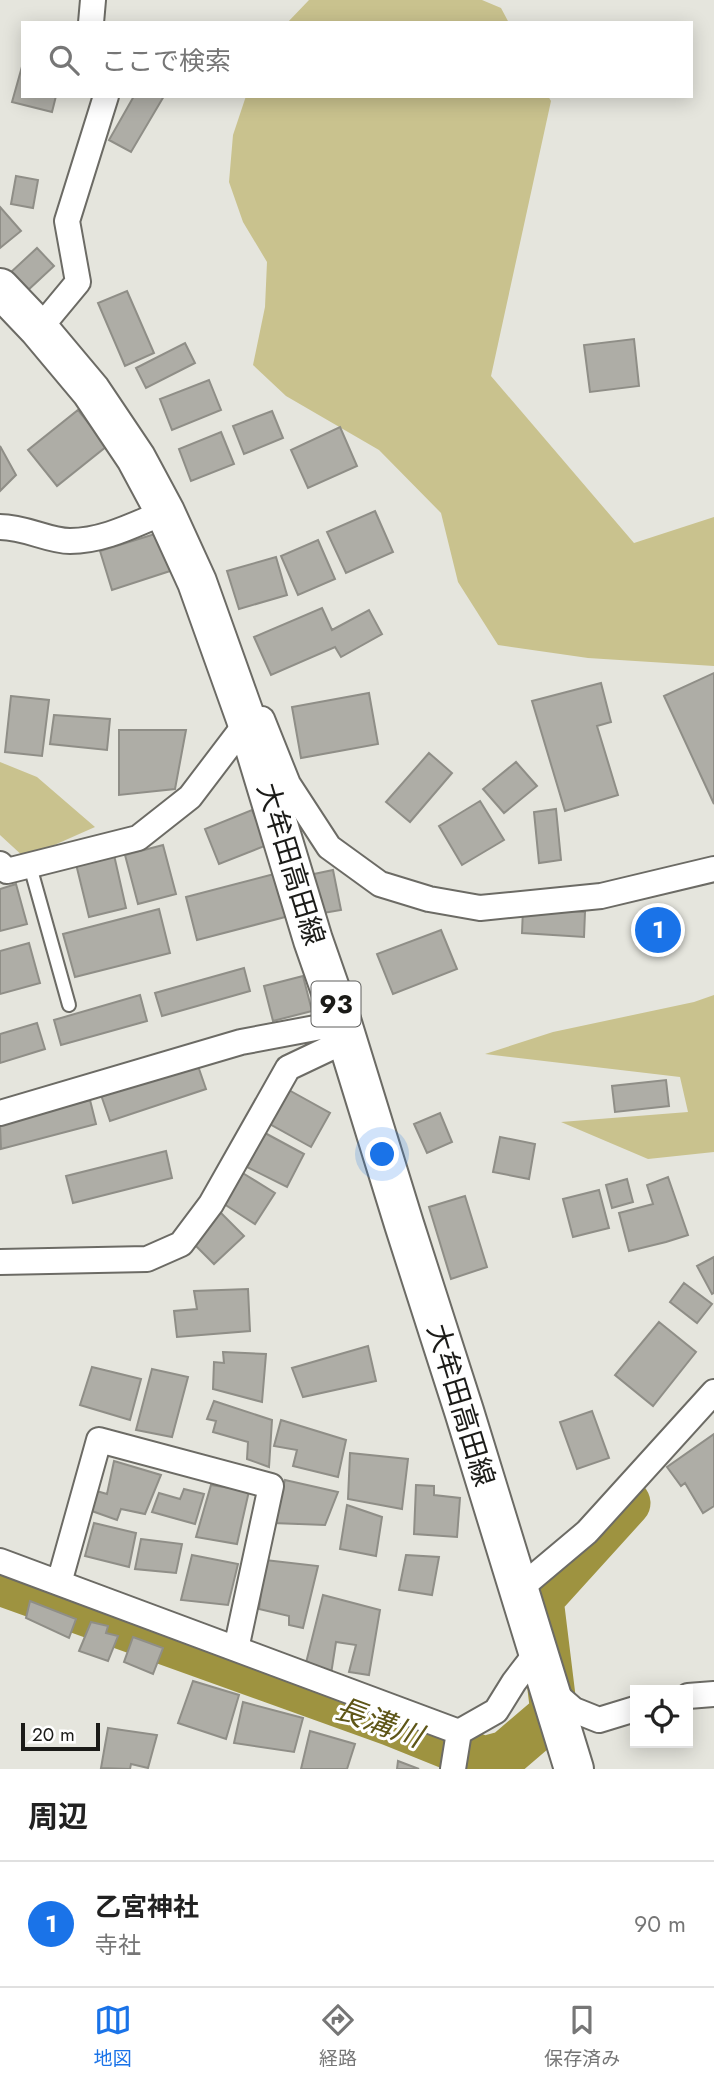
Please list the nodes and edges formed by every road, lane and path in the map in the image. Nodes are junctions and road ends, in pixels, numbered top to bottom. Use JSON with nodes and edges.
{"nodes":[{"id":1,"x":93,"y":0,"type":"edge"},
{"id":2,"x":92,"y":21,"type":"edge"},
{"id":3,"x":105,"y":98,"type":"edge"},
{"id":4,"x":0,"y":288,"type":"edge"},
{"id":5,"x":39,"y":329,"type":"junction"},
{"id":6,"x":165,"y":512,"type":"junction"},
{"id":7,"x":0,"y":527,"type":"edge"},
{"id":8,"x":247,"y":722,"type":"junction"},
{"id":9,"x":9,"y":869,"type":"edge"},
{"id":10,"x":714,"y":869,"type":"edge"},
{"id":11,"x":69,"y":1004,"type":"dead end"},
{"id":12,"x":345,"y":1032,"type":"junction"},
{"id":13,"x":0,"y":1113,"type":"edge"},
{"id":14,"x":0,"y":1262,"type":"edge"},
{"id":15,"x":714,"y":1392,"type":"edge"},
{"id":16,"x":0,"y":1561,"type":"edge"},
{"id":17,"x":59,"y":1583,"type":"junction"},
{"id":18,"x":518,"y":1590,"type":"junction"},
{"id":19,"x":236,"y":1649,"type":"junction"},
{"id":20,"x":537,"y":1652,"type":"junction"},
{"id":21,"x":549,"y":1689,"type":"junction"},
{"id":22,"x":714,"y":1694,"type":"edge"},
{"id":23,"x":693,"y":1696,"type":"edge"},
{"id":24,"x":630,"y":1711,"type":"edge"},
{"id":25,"x":459,"y":1732,"type":"junction"},
{"id":26,"x":453,"y":1769,"type":"edge"},
{"id":27,"x":574,"y":1769,"type":"edge"}],
"edges":[{"from":1,"to":2,"type":"street"},
{"from":3,"to":5,"type":"street"},
{"from":4,"to":5,"type":"main road","name":"大牟田高田線","number":"93"},
{"from":5,"to":6,"type":"main road","name":"大牟田高田線","number":"93"},
{"from":6,"to":7,"type":"street"},
{"from":6,"to":8,"type":"main road","name":"大牟田高田線","number":"93"},
{"from":8,"to":9,"type":"street"},
{"from":8,"to":10,"type":"street"},
{"from":8,"to":12,"type":"main road","name":"大牟田高田線","number":"93"},
{"from":9,"to":11,"type":"lane"},
{"from":12,"to":13,"type":"street"},
{"from":12,"to":14,"type":"street"},
{"from":12,"to":18,"type":"main road","name":"大牟田高田線","number":"93"},
{"from":15,"to":18,"type":"street"},
{"from":16,"to":17,"type":"street"},
{"from":17,"to":19,"type":"street"},
{"from":17,"to":19,"type":"street"},
{"from":18,"to":20,"type":"main road","name":"大牟田高田線","number":"93"},
{"from":19,"to":25,"type":"street"},
{"from":20,"to":21,"type":"main road","name":"大牟田高田線","number":"93"},
{"from":20,"to":25,"type":"street"},
{"from":21,"to":24,"type":"street"},
{"from":21,"to":27,"type":"main road","name":"大牟田高田線","number":"93"},
{"from":22,"to":23,"type":"street"},
{"from":25,"to":26,"type":"street"}]}
